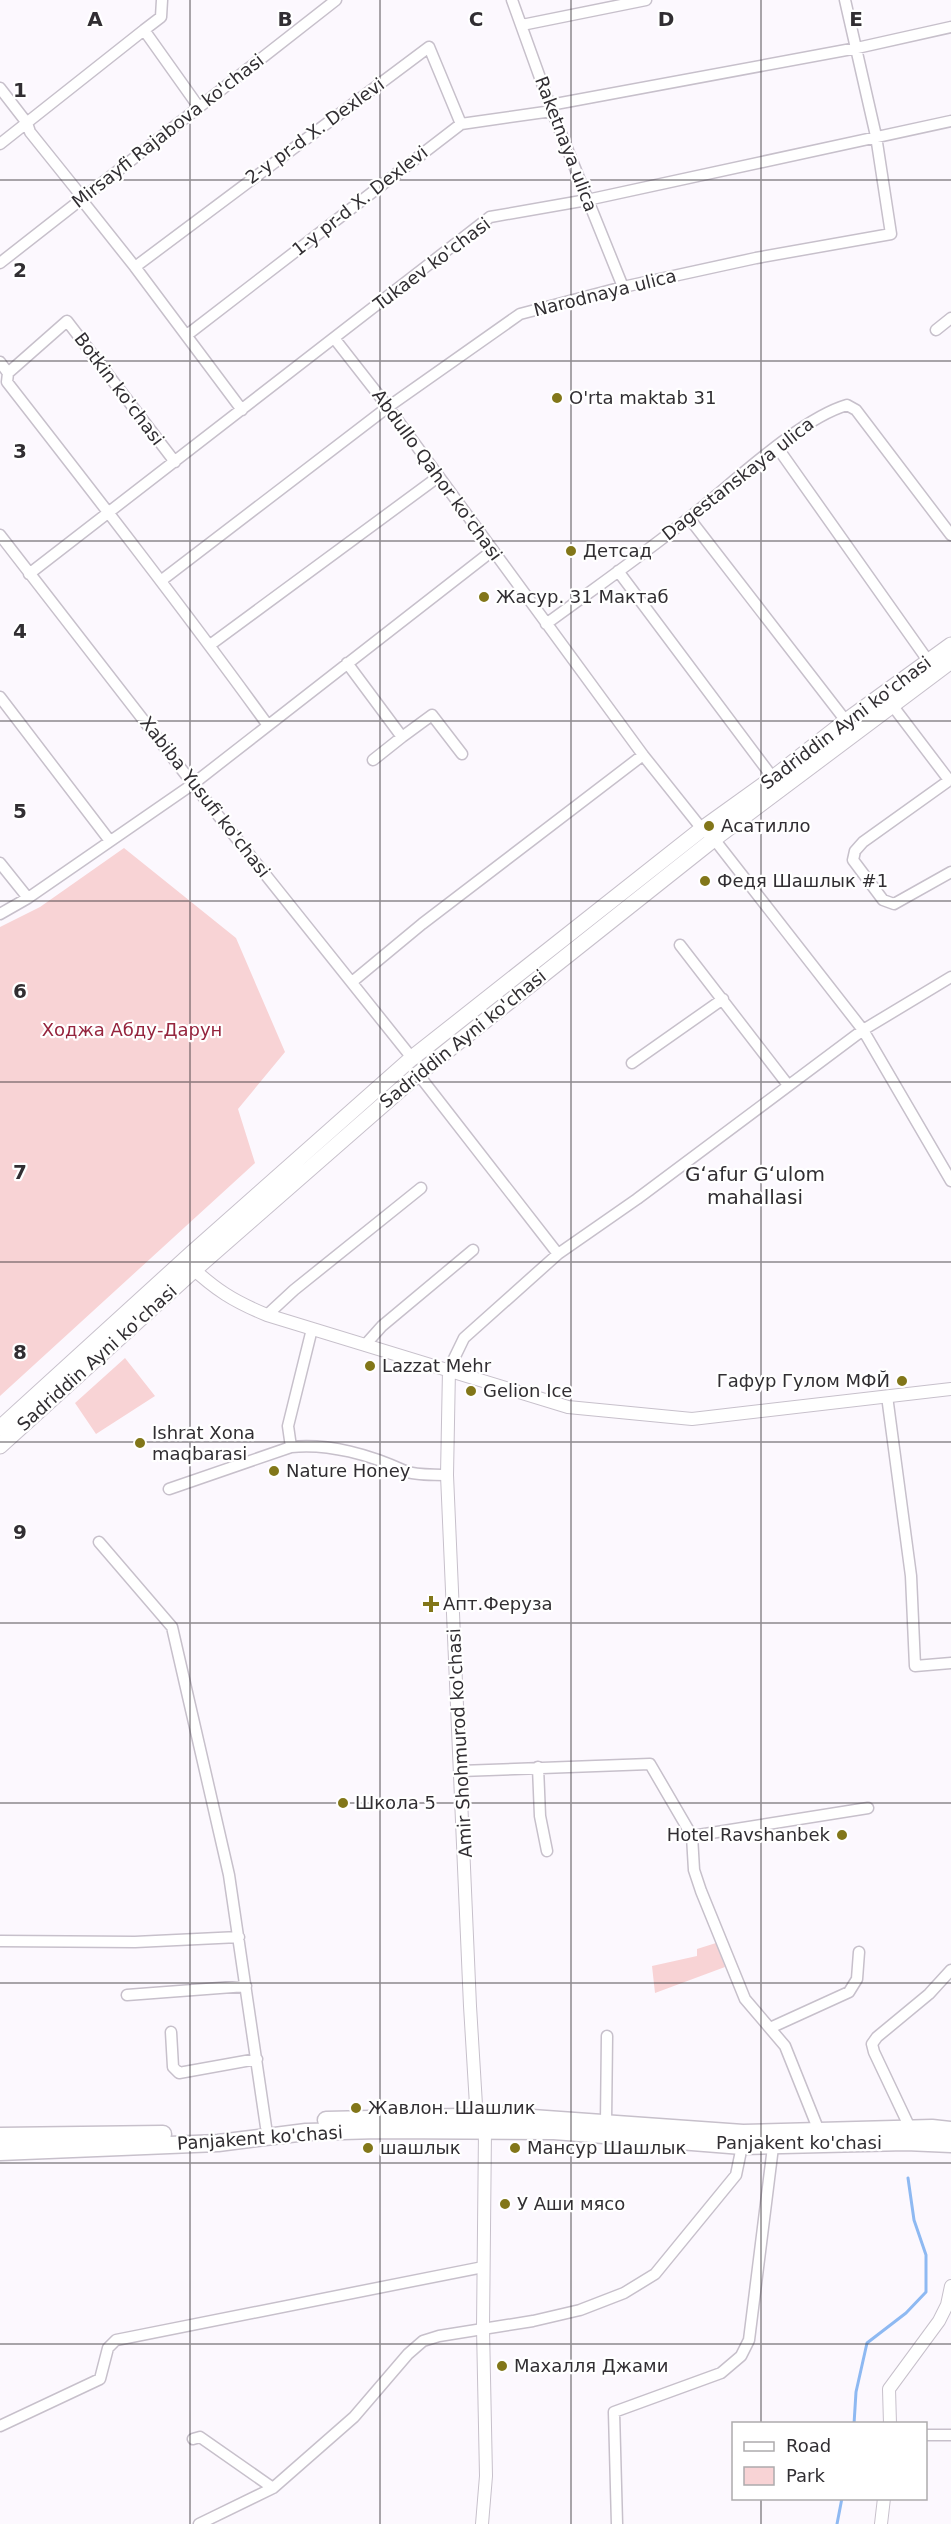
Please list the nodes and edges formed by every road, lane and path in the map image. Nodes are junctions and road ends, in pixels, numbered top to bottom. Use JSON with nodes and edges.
{"nodes":[{"id":1,"x":162,"y":0,"type":"edge"},
{"id":2,"x":336,"y":0,"type":"edge"},
{"id":3,"x":512,"y":0,"type":"edge"},
{"id":4,"x":646,"y":0,"type":"edge"},
{"id":5,"x":845,"y":0,"type":"edge"},
{"id":6,"x":522,"y":25,"type":"junction"},
{"id":7,"x":951,"y":27,"type":"edge"},
{"id":8,"x":144,"y":30,"type":"junction"},
{"id":9,"x":857,"y":48,"type":"junction"},
{"id":10,"x":0,"y":88,"type":"edge"},
{"id":11,"x":198,"y":106,"type":"junction"},
{"id":12,"x":551,"y":108,"type":"junction"},
{"id":13,"x":951,"y":122,"type":"edge"},
{"id":14,"x":27,"y":123,"type":"junction"},
{"id":15,"x":461,"y":124,"type":"junction"},
{"id":16,"x":876,"y":136,"type":"junction"},
{"id":17,"x":0,"y":144,"type":"edge"},
{"id":18,"x":82,"y":198,"type":"junction"},
{"id":19,"x":587,"y":200,"type":"junction"},
{"id":20,"x":0,"y":263,"type":"edge"},
{"id":21,"x":135,"y":267,"type":"junction"},
{"id":22,"x":623,"y":287,"type":"junction"},
{"id":23,"x":951,"y":318,"type":"edge"},
{"id":24,"x":936,"y":330,"type":"dead end"},
{"id":25,"x":187,"y":335,"type":"junction"},
{"id":26,"x":334,"y":338,"type":"junction"},
{"id":27,"x":0,"y":362,"type":"edge"},
{"id":28,"x":8,"y":373,"type":"junction"},
{"id":29,"x":388,"y":407,"type":"junction"},
{"id":30,"x":242,"y":410,"type":"junction"},
{"id":31,"x":777,"y":447,"type":"junction"},
{"id":32,"x":175,"y":462,"type":"junction"},
{"id":33,"x":438,"y":477,"type":"junction"},
{"id":34,"x":108,"y":514,"type":"junction"},
{"id":35,"x":688,"y":518,"type":"junction"},
{"id":36,"x":949,"y":528,"type":"edge"},
{"id":37,"x":0,"y":534,"type":"edge"},
{"id":38,"x":492,"y":551,"type":"junction"},
{"id":39,"x":618,"y":571,"type":"junction"},
{"id":40,"x":29,"y":574,"type":"junction"},
{"id":41,"x":162,"y":580,"type":"junction"},
{"id":42,"x":546,"y":624,"type":"junction"},
{"id":43,"x":210,"y":645,"type":"junction"},
{"id":44,"x":951,"y":645,"type":"edge"},
{"id":45,"x":929,"y":662,"type":"junction"},
{"id":46,"x":951,"y":662,"type":"edge"},
{"id":47,"x":347,"y":663,"type":"junction"},
{"id":48,"x":0,"y":697,"type":"edge"},
{"id":49,"x":892,"y":705,"type":"junction"},
{"id":50,"x":846,"y":721,"type":"junction"},
{"id":51,"x":267,"y":724,"type":"junction"},
{"id":52,"x":402,"y":737,"type":"junction"},
{"id":53,"x":462,"y":754,"type":"dead end"},
{"id":54,"x":644,"y":755,"type":"junction"},
{"id":55,"x":373,"y":760,"type":"dead end"},
{"id":56,"x":773,"y":777,"type":"junction"},
{"id":57,"x":950,"y":779,"type":"edge"},
{"id":58,"x":193,"y":784,"type":"junction"},
{"id":59,"x":702,"y":829,"type":"junction"},
{"id":60,"x":714,"y":839,"type":"junction"},
{"id":61,"x":110,"y":841,"type":"junction"},
{"id":62,"x":0,"y":863,"type":"edge"},
{"id":63,"x":951,"y":872,"type":"edge"},
{"id":64,"x":28,"y":898,"type":"junction"},
{"id":65,"x":0,"y":914,"type":"edge"},
{"id":66,"x":680,"y":945,"type":"dead end"},
{"id":67,"x":951,"y":977,"type":"edge"},
{"id":68,"x":352,"y":982,"type":"junction"},
{"id":69,"x":723,"y":999,"type":"junction"},
{"id":70,"x":863,"y":1030,"type":"junction"},
{"id":71,"x":412,"y":1058,"type":"junction"},
{"id":72,"x":632,"y":1063,"type":"dead end"},
{"id":73,"x":418,"y":1074,"type":"junction"},
{"id":74,"x":788,"y":1085,"type":"junction"},
{"id":75,"x":946,"y":1161,"type":"edge"},
{"id":76,"x":951,"y":1181,"type":"edge"},
{"id":77,"x":421,"y":1188,"type":"dead end"},
{"id":78,"x":473,"y":1250,"type":"dead end"},
{"id":79,"x":558,"y":1254,"type":"junction"},
{"id":80,"x":189,"y":1265,"type":"junction"},
{"id":81,"x":267,"y":1315,"type":"junction"},
{"id":82,"x":312,"y":1329,"type":"junction"},
{"id":83,"x":365,"y":1345,"type":"junction"},
{"id":84,"x":449,"y":1369,"type":"junction"},
{"id":85,"x":951,"y":1389,"type":"edge"},
{"id":86,"x":887,"y":1396,"type":"junction"},
{"id":87,"x":0,"y":1428,"type":"edge"},
{"id":88,"x":0,"y":1446,"type":"edge"},
{"id":89,"x":291,"y":1448,"type":"junction"},
{"id":90,"x":447,"y":1475,"type":"junction"},
{"id":91,"x":169,"y":1489,"type":"dead end"},
{"id":92,"x":99,"y":1542,"type":"dead end"},
{"id":93,"x":951,"y":1663,"type":"edge"},
{"id":94,"x":538,"y":1767,"type":"junction"},
{"id":95,"x":460,"y":1771,"type":"junction"},
{"id":96,"x":868,"y":1808,"type":"dead end"},
{"id":97,"x":692,"y":1836,"type":"junction"},
{"id":98,"x":547,"y":1851,"type":"dead end"},
{"id":99,"x":239,"y":1937,"type":"junction"},
{"id":100,"x":0,"y":1941,"type":"edge"},
{"id":101,"x":859,"y":1952,"type":"dead end"},
{"id":102,"x":951,"y":1970,"type":"edge"},
{"id":103,"x":246,"y":1986,"type":"junction"},
{"id":104,"x":127,"y":1995,"type":"dead end"},
{"id":105,"x":770,"y":2028,"type":"junction"},
{"id":106,"x":171,"y":2032,"type":"dead end"},
{"id":107,"x":607,"y":2036,"type":"dead end"},
{"id":108,"x":256,"y":2059,"type":"junction"},
{"id":109,"x":606,"y":2122,"type":"junction"},
{"id":110,"x":482,"y":2123,"type":"junction"},
{"id":111,"x":266,"y":2127,"type":"junction"},
{"id":112,"x":909,"y":2128,"type":"junction"},
{"id":113,"x":951,"y":2130,"type":"edge"},
{"id":114,"x":819,"y":2132,"type":"junction"},
{"id":115,"x":0,"y":2136,"type":"edge"},
{"id":116,"x":951,"y":2144,"type":"edge"},
{"id":117,"x":742,"y":2146,"type":"junction"},
{"id":118,"x":773,"y":2147,"type":"junction"},
{"id":119,"x":0,"y":2152,"type":"edge"},
{"id":120,"x":483,"y":2267,"type":"junction"},
{"id":121,"x":951,"y":2286,"type":"edge"},
{"id":122,"x":483,"y":2328,"type":"junction"},
{"id":123,"x":891,"y":2422,"type":"edge"},
{"id":124,"x":0,"y":2426,"type":"edge"},
{"id":125,"x":927,"y":2434,"type":"edge"},
{"id":126,"x":951,"y":2435,"type":"edge"},
{"id":127,"x":193,"y":2439,"type":"dead end"},
{"id":128,"x":273,"y":2488,"type":"junction"},
{"id":129,"x":884,"y":2500,"type":"edge"},
{"id":130,"x":199,"y":2524,"type":"edge"},
{"id":131,"x":482,"y":2524,"type":"edge"},
{"id":132,"x":617,"y":2524,"type":"edge"},
{"id":133,"x":881,"y":2524,"type":"edge"}],
"edges":[{"from":1,"to":8,"type":"street"},
{"from":2,"to":11,"type":"street","name":"Mirsayfi Rajabova ko'chasi"},
{"from":3,"to":6,"type":"street","name":"Raketnaya ulica"},
{"from":4,"to":6,"type":"street"},
{"from":5,"to":9,"type":"street"},
{"from":6,"to":12,"type":"street","name":"Raketnaya ulica"},
{"from":7,"to":9,"type":"street","name":"1-y pr-d X. Dexlevi"},
{"from":8,"to":11,"type":"street"},
{"from":8,"to":14,"type":"street"},
{"from":9,"to":12,"type":"street","name":"1-y pr-d X. Dexlevi"},
{"from":9,"to":16,"type":"street"},
{"from":10,"to":14,"type":"street"},
{"from":11,"to":18,"type":"street","name":"Mirsayfi Rajabova ko'chasi"},
{"from":12,"to":15,"type":"street","name":"1-y pr-d X. Dexlevi"},
{"from":12,"to":19,"type":"street","name":"Raketnaya ulica"},
{"from":13,"to":16,"type":"street","name":"Tukaev ko'chasi"},
{"from":14,"to":17,"type":"street"},
{"from":14,"to":18,"type":"street"},
{"from":15,"to":21,"type":"street","name":"2-y pr-d X. Dexlevi"},
{"from":15,"to":25,"type":"street","name":"1-y pr-d X. Dexlevi"},
{"from":16,"to":19,"type":"street","name":"Tukaev ko'chasi"},
{"from":16,"to":22,"type":"street","name":"Narodnaya ulica"},
{"from":18,"to":20,"type":"street","name":"Mirsayfi Rajabova ko'chasi"},
{"from":18,"to":21,"type":"street"},
{"from":19,"to":22,"type":"street","name":"Raketnaya ulica"},
{"from":19,"to":26,"type":"street","name":"Tukaev ko'chasi"},
{"from":21,"to":25,"type":"street"},
{"from":22,"to":29,"type":"street","name":"Narodnaya ulica"},
{"from":23,"to":24,"type":"street"},
{"from":25,"to":30,"type":"street"},
{"from":26,"to":29,"type":"street","name":"Abdullo Qahor ko'chasi"},
{"from":26,"to":30,"type":"street","name":"Tukaev ko'chasi"},
{"from":27,"to":28,"type":"street"},
{"from":28,"to":32,"type":"street","name":"Botkin ko'chasi"},
{"from":28,"to":34,"type":"street"},
{"from":29,"to":33,"type":"street","name":"Abdullo Qahor ko'chasi"},
{"from":29,"to":41,"type":"street","name":"Narodnaya ulica"},
{"from":30,"to":32,"type":"street","name":"Tukaev ko'chasi"},
{"from":31,"to":35,"type":"street","name":"Dagestanskaya ulica"},
{"from":31,"to":36,"type":"street","name":"Dagestanskaya ulica"},
{"from":31,"to":45,"type":"street"},
{"from":32,"to":34,"type":"street","name":"Tukaev ko'chasi"},
{"from":33,"to":38,"type":"street","name":"Abdullo Qahor ko'chasi"},
{"from":33,"to":43,"type":"street"},
{"from":34,"to":40,"type":"street","name":"Tukaev ko'chasi"},
{"from":34,"to":41,"type":"street"},
{"from":35,"to":39,"type":"street","name":"Dagestanskaya ulica"},
{"from":35,"to":50,"type":"street"},
{"from":37,"to":40,"type":"street","name":"Xabiba Yusufi ko'chasi"},
{"from":38,"to":42,"type":"street","name":"Abdullo Qahor ko'chasi"},
{"from":38,"to":47,"type":"street"},
{"from":39,"to":42,"type":"street","name":"Dagestanskaya ulica"},
{"from":39,"to":56,"type":"street"},
{"from":40,"to":58,"type":"street","name":"Xabiba Yusufi ko'chasi"},
{"from":41,"to":43,"type":"street"},
{"from":42,"to":54,"type":"street","name":"Abdullo Qahor ko'chasi"},
{"from":43,"to":51,"type":"street"},
{"from":44,"to":45,"type":"main road","name":"Sadriddin Ayni ko'chasi"},
{"from":45,"to":50,"type":"main road","name":"Sadriddin Ayni ko'chasi"},
{"from":46,"to":49,"type":"main road","name":"Sadriddin Ayni ko'chasi"},
{"from":47,"to":51,"type":"street"},
{"from":47,"to":52,"type":"street"},
{"from":48,"to":61,"type":"street"},
{"from":49,"to":57,"type":"street"},
{"from":49,"to":60,"type":"main road","name":"Sadriddin Ayni ko'chasi"},
{"from":50,"to":56,"type":"main road","name":"Sadriddin Ayni ko'chasi"},
{"from":51,"to":58,"type":"street"},
{"from":52,"to":53,"type":"street"},
{"from":52,"to":55,"type":"street"},
{"from":54,"to":59,"type":"street","name":"Abdullo Qahor ko'chasi"},
{"from":54,"to":68,"type":"street"},
{"from":56,"to":59,"type":"main road","name":"Sadriddin Ayni ko'chasi"},
{"from":57,"to":63,"type":"street"},
{"from":58,"to":61,"type":"street"},
{"from":58,"to":68,"type":"street","name":"Xabiba Yusufi ko'chasi"},
{"from":59,"to":60,"type":"street","name":"Abdullo Qahor ko'chasi"},
{"from":59,"to":71,"type":"main road","name":"Sadriddin Ayni ko'chasi"},
{"from":60,"to":70,"type":"street","name":"Abdullo Qahor ko'chasi"},
{"from":60,"to":73,"type":"main road","name":"Sadriddin Ayni ko'chasi"},
{"from":61,"to":64,"type":"street"},
{"from":62,"to":64,"type":"street"},
{"from":64,"to":65,"type":"street"},
{"from":66,"to":69,"type":"street"},
{"from":67,"to":70,"type":"street"},
{"from":68,"to":71,"type":"street","name":"Xabiba Yusufi ko'chasi"},
{"from":69,"to":72,"type":"street"},
{"from":69,"to":74,"type":"street"},
{"from":70,"to":74,"type":"street"},
{"from":70,"to":75,"type":"street","name":"Abdullo Qahor ko'chasi"},
{"from":71,"to":80,"type":"main road","name":"Sadriddin Ayni ko'chasi"},
{"from":73,"to":79,"type":"street"},
{"from":73,"to":80,"type":"main road","name":"Sadriddin Ayni ko'chasi"},
{"from":74,"to":79,"type":"street"},
{"from":75,"to":76,"type":"street","name":"Abdullo Qahor ko'chasi"},
{"from":77,"to":81,"type":"street"},
{"from":78,"to":83,"type":"street"},
{"from":79,"to":84,"type":"street"},
{"from":80,"to":81,"type":"street"},
{"from":80,"to":87,"type":"main road","name":"Sadriddin Ayni ko'chasi"},
{"from":80,"to":88,"type":"main road","name":"Sadriddin Ayni ko'chasi"},
{"from":81,"to":82,"type":"street"},
{"from":82,"to":83,"type":"street"},
{"from":82,"to":89,"type":"street"},
{"from":83,"to":84,"type":"street"},
{"from":84,"to":86,"type":"street"},
{"from":84,"to":90,"type":"street","name":"Amir Shohmurod ko'chasi"},
{"from":85,"to":86,"type":"street"},
{"from":86,"to":93,"type":"street"},
{"from":89,"to":90,"type":"street"},
{"from":89,"to":91,"type":"street"},
{"from":90,"to":95,"type":"street","name":"Amir Shohmurod ko'chasi"},
{"from":92,"to":99,"type":"street"},
{"from":94,"to":95,"type":"street"},
{"from":94,"to":97,"type":"street"},
{"from":94,"to":98,"type":"street"},
{"from":95,"to":110,"type":"street","name":"Amir Shohmurod ko'chasi"},
{"from":96,"to":97,"type":"street"},
{"from":97,"to":105,"type":"street"},
{"from":99,"to":100,"type":"street"},
{"from":99,"to":103,"type":"street"},
{"from":101,"to":105,"type":"street"},
{"from":102,"to":112,"type":"street"},
{"from":103,"to":104,"type":"street"},
{"from":103,"to":108,"type":"street"},
{"from":105,"to":114,"type":"street"},
{"from":106,"to":108,"type":"street"},
{"from":107,"to":109,"type":"street"},
{"from":108,"to":111,"type":"street"},
{"from":109,"to":110,"type":"main road","name":"Panjakent ko'chasi"},
{"from":109,"to":114,"type":"main road","name":"Panjakent ko'chasi"},
{"from":110,"to":111,"type":"main road","name":"Panjakent ko'chasi"},
{"from":110,"to":117,"type":"main road","name":"Panjakent ko'chasi"},
{"from":110,"to":119,"type":"main road","name":"Panjakent ko'chasi"},
{"from":110,"to":120,"type":"street","name":"Amir Shohmurod ko'chasi"},
{"from":111,"to":115,"type":"main road","name":"Panjakent ko'chasi"},
{"from":112,"to":113,"type":"main road","name":"Panjakent ko'chasi"},
{"from":112,"to":114,"type":"main road","name":"Panjakent ko'chasi"},
{"from":116,"to":118,"type":"main road","name":"Panjakent ko'chasi"},
{"from":117,"to":118,"type":"main road","name":"Panjakent ko'chasi"},
{"from":117,"to":122,"type":"street"},
{"from":118,"to":132,"type":"street"},
{"from":120,"to":122,"type":"street","name":"Amir Shohmurod ko'chasi"},
{"from":120,"to":124,"type":"street"},
{"from":121,"to":123,"type":"street"},
{"from":122,"to":128,"type":"street"},
{"from":122,"to":131,"type":"street","name":"Amir Shohmurod ko'chasi"},
{"from":125,"to":126,"type":"street"},
{"from":127,"to":128,"type":"street"},
{"from":128,"to":130,"type":"street"},
{"from":129,"to":133,"type":"street"}]}
